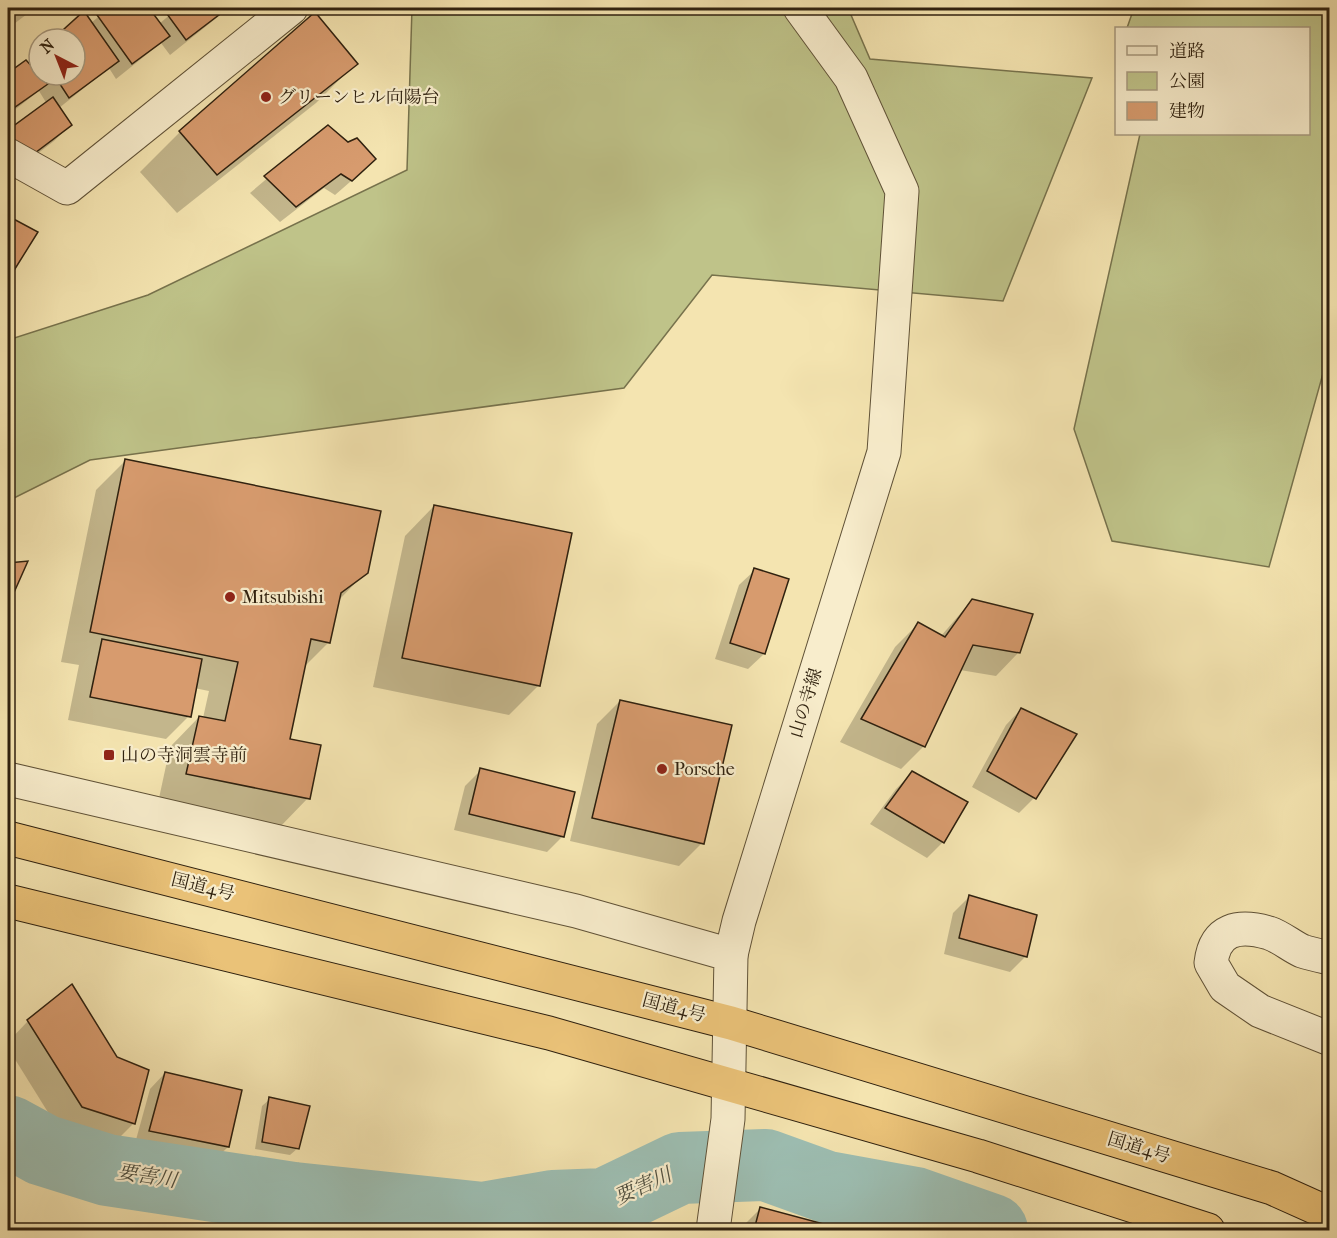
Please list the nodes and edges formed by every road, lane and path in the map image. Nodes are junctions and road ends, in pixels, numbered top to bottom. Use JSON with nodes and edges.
{"nodes":[{"id":1,"x":291,"y":8,"type":"edge"},
{"id":2,"x":800,"y":8,"type":"edge"},
{"id":3,"x":8,"y":155,"type":"edge"},
{"id":4,"x":8,"y":778,"type":"edge"},
{"id":5,"x":8,"y":838,"type":"edge"},
{"id":6,"x":8,"y":901,"type":"edge"},
{"id":7,"x":731,"y":955,"type":"junction"},
{"id":8,"x":1329,"y":958,"type":"edge"},
{"id":9,"x":731,"y":1023,"type":"junction"},
{"id":10,"x":1329,"y":1039,"type":"edge"},
{"id":11,"x":729,"y":1084,"type":"junction"},
{"id":12,"x":1329,"y":1214,"type":"edge"},
{"id":13,"x":713,"y":1230,"type":"edge"},
{"id":14,"x":1208,"y":1230,"type":"edge"}],
"edges":[{"from":1,"to":3,"type":"street"},
{"from":2,"to":7,"type":"street","name":"山の寺線"},
{"from":4,"to":7,"type":"street"},
{"from":5,"to":9,"type":"highway","name":"国道4号"},
{"from":6,"to":11,"type":"highway"},
{"from":7,"to":9,"type":"street","name":"山の寺線"},
{"from":8,"to":10,"type":"street"},
{"from":9,"to":11,"type":"street","name":"山の寺線"},
{"from":9,"to":12,"type":"highway","name":"国道4号"},
{"from":11,"to":13,"type":"street","name":"山の寺線"},
{"from":11,"to":14,"type":"highway"}]}
